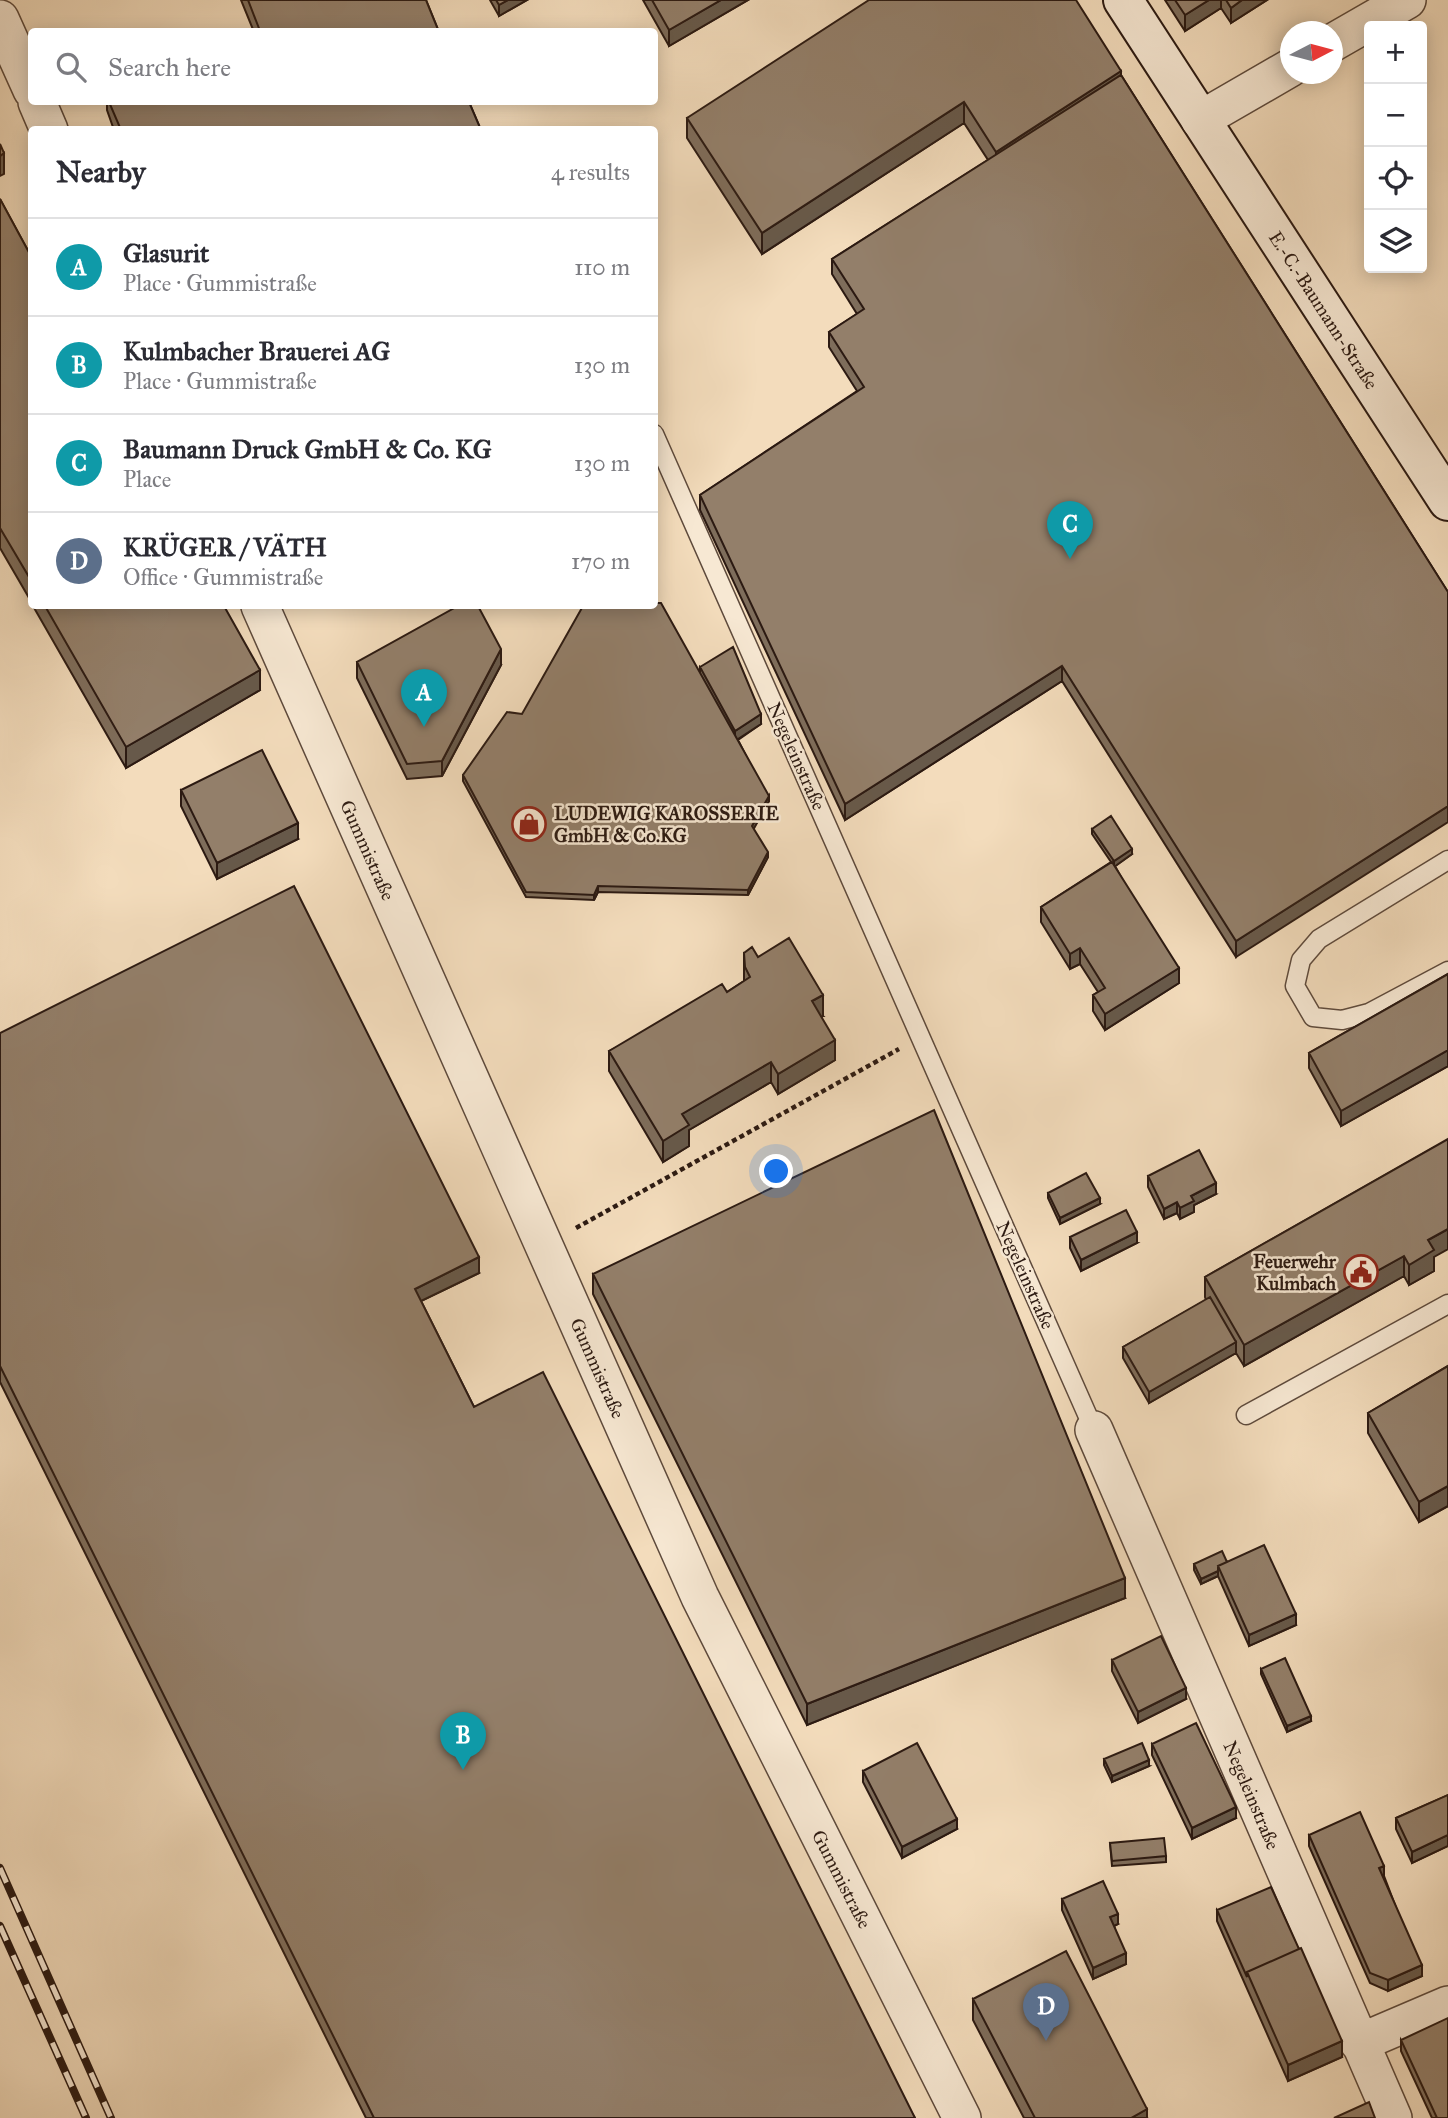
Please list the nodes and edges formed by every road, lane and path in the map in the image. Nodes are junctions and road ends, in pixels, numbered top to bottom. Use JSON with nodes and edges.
{"nodes":[{"id":1,"x":1123,"y":0,"type":"edge"},
{"id":2,"x":1407,"y":0,"type":"edge"},
{"id":3,"x":0,"y":19,"type":"edge"},
{"id":4,"x":1343,"y":37,"type":"edge"},
{"id":5,"x":1280,"y":74,"type":"edge"},
{"id":6,"x":28,"y":81,"type":"edge"},
{"id":7,"x":38,"y":105,"type":"edge"},
{"id":8,"x":1200,"y":120,"type":"junction"},
{"id":9,"x":47,"y":126,"type":"edge"},
{"id":10,"x":658,"y":443,"type":"edge"},
{"id":11,"x":1448,"y":501,"type":"edge"},
{"id":12,"x":261,"y":609,"type":"edge"},
{"id":13,"x":1448,"y":860,"type":"edge"},
{"id":14,"x":1448,"y":971,"type":"edge"},
{"id":15,"x":921,"y":1037,"type":"junction"},
{"id":16,"x":544,"y":1246,"type":"junction"},
{"id":17,"x":1448,"y":1304,"type":"edge"},
{"id":18,"x":1247,"y":1415,"type":"dead end"},
{"id":19,"x":1094,"y":1430,"type":"joint"},
{"id":20,"x":1448,"y":2005,"type":"edge"},
{"id":21,"x":1359,"y":2043,"type":"junction"},
{"id":22,"x":962,"y":2118,"type":"edge"},
{"id":23,"x":1393,"y":2118,"type":"edge"}],
"edges":[{"from":1,"to":8,"type":"street","name":"E.-C.-Baumann-Straße"},
{"from":2,"to":4,"type":"street"},
{"from":3,"to":6,"type":"street"},
{"from":5,"to":8,"type":"street"},
{"from":7,"to":9,"type":"street"},
{"from":8,"to":11,"type":"street","name":"E.-C.-Baumann-Straße"},
{"from":10,"to":15,"type":"lane","name":"Negeleinstraße"},
{"from":12,"to":16,"type":"street","name":"Gummistraße"},
{"from":13,"to":14,"type":"lane"},
{"from":15,"to":16,"type":"path"},
{"from":15,"to":19,"type":"lane","name":"Negeleinstraße"},
{"from":16,"to":22,"type":"street","name":"Gummistraße"},
{"from":17,"to":18,"type":"lane"},
{"from":19,"to":21,"type":"street","name":"Negeleinstraße"},
{"from":20,"to":21,"type":"street"},
{"from":21,"to":23,"type":"street","name":"Negeleinstraße"}]}
